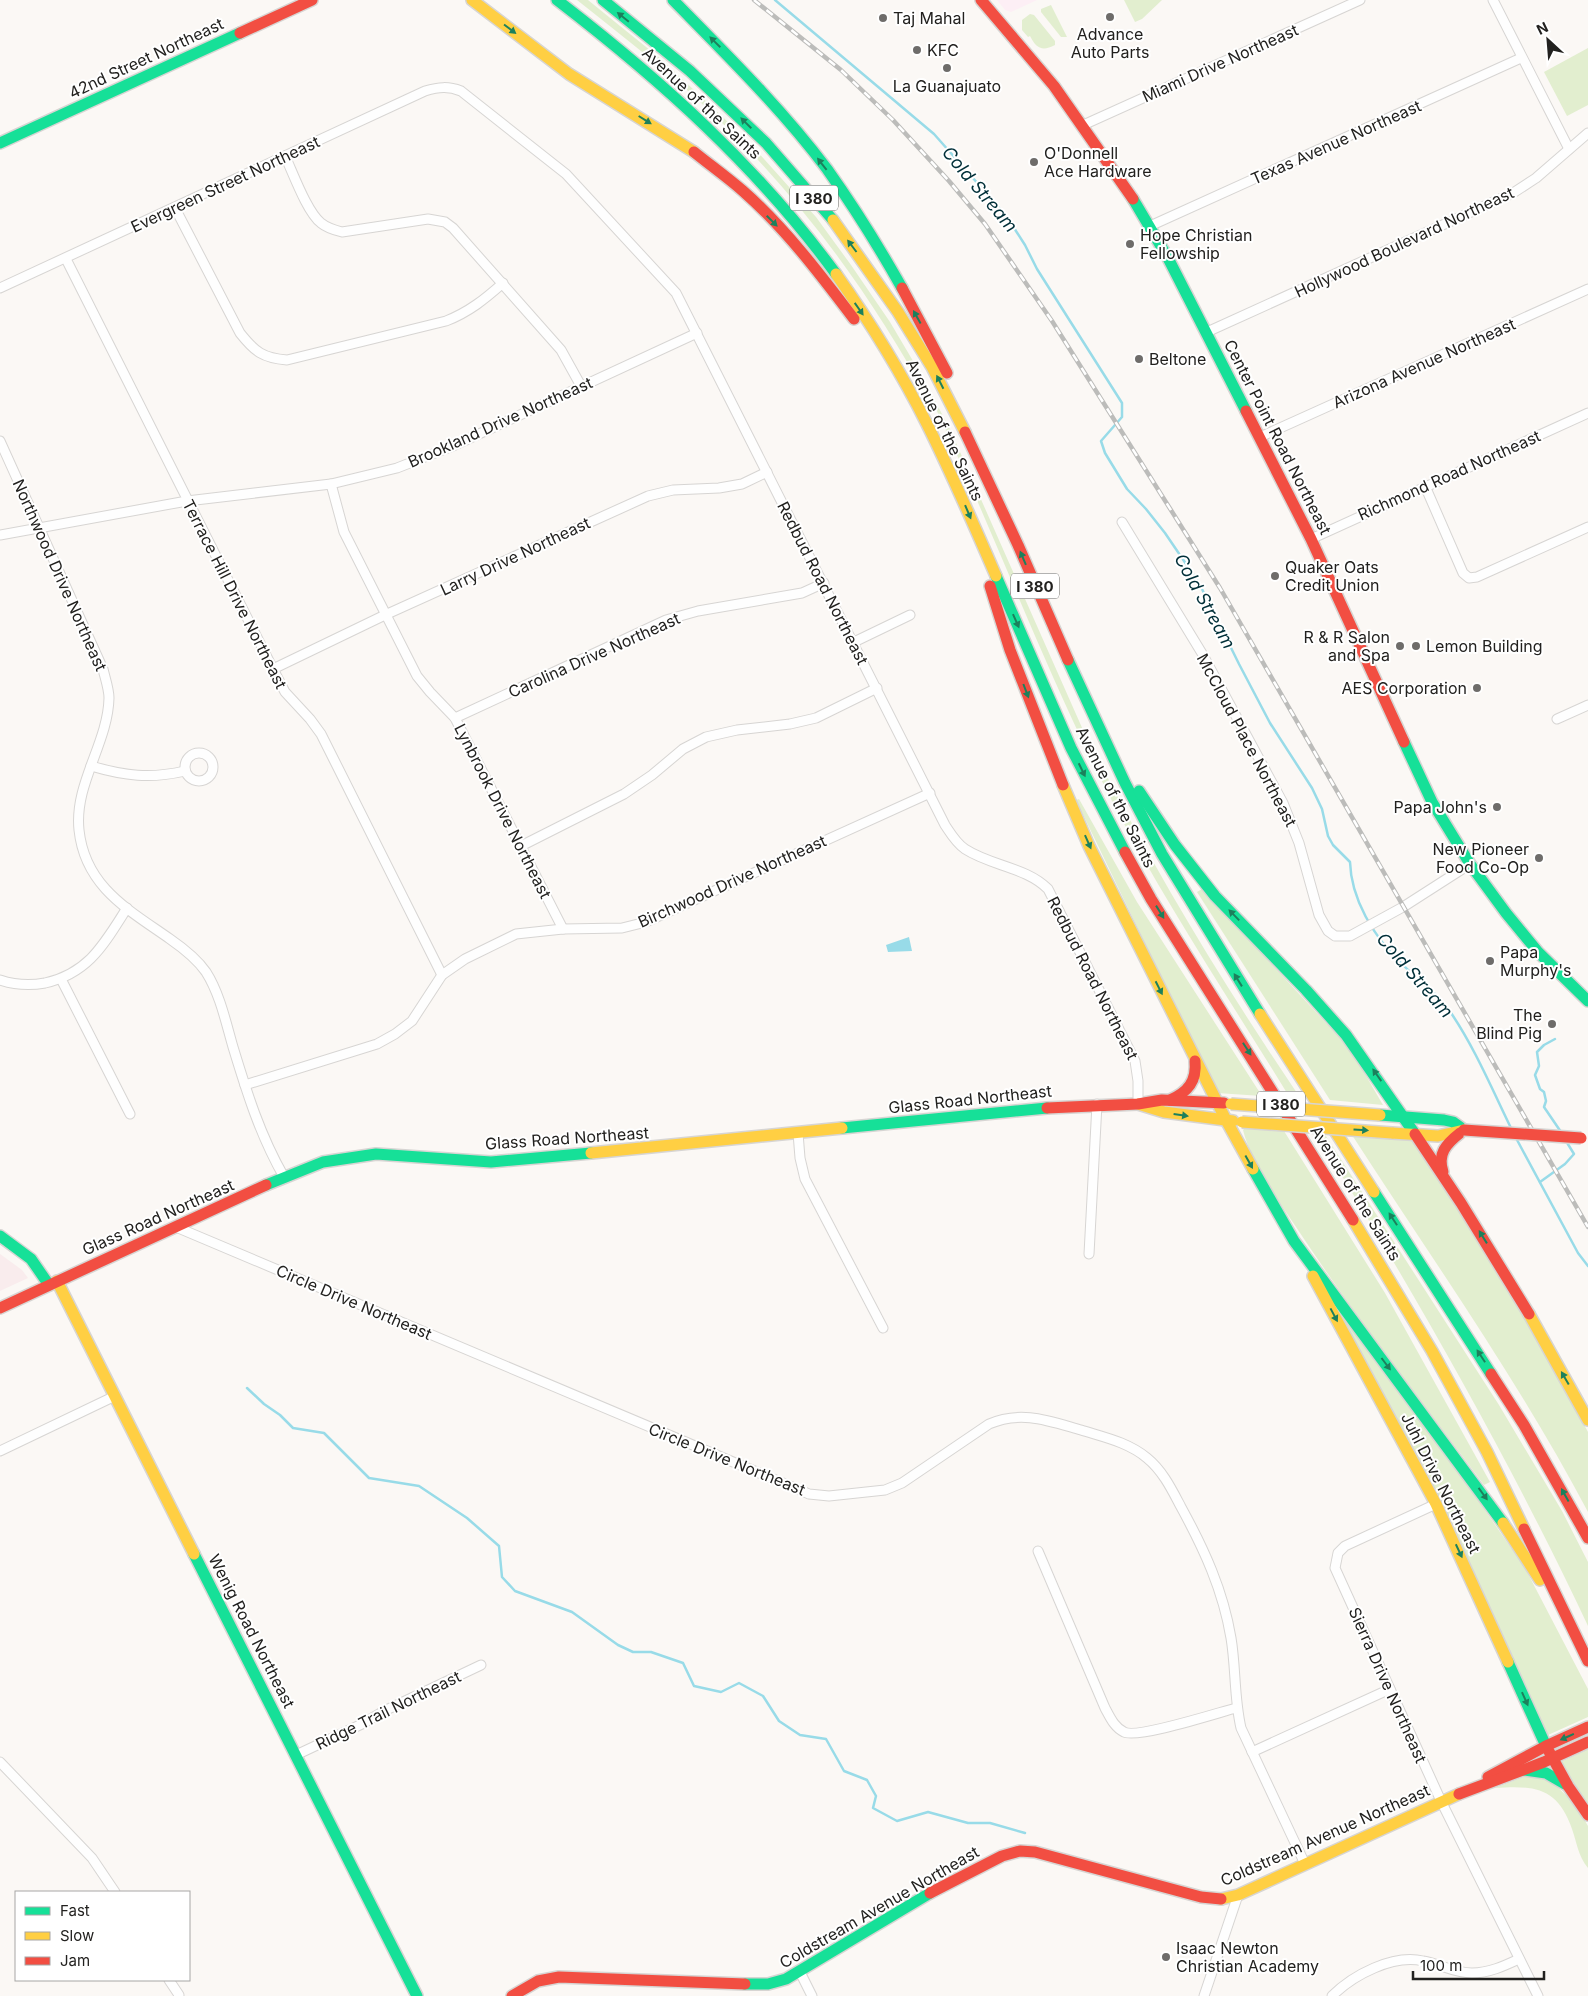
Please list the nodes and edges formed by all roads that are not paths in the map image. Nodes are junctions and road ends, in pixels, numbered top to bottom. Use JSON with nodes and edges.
{"nodes":[{"id":1,"x":472,"y":0,"type":"edge"},
{"id":2,"x":557,"y":0,"type":"edge"},
{"id":3,"x":603,"y":0,"type":"edge"},
{"id":4,"x":673,"y":0,"type":"edge"},
{"id":5,"x":981,"y":0,"type":"edge"},
{"id":6,"x":1360,"y":0,"type":"edge"},
{"id":7,"x":1493,"y":0,"type":"edge"},
{"id":8,"x":310,"y":1,"type":"edge"},
{"id":9,"x":1521,"y":58,"type":"junction"},
{"id":10,"x":451,"y":88,"type":"joint"},
{"id":11,"x":1081,"y":126,"type":"junction"},
{"id":12,"x":1588,"y":133,"type":"edge"},
{"id":13,"x":0,"y":143,"type":"edge"},
{"id":14,"x":1569,"y":149,"type":"junction"},
{"id":15,"x":285,"y":156,"type":"junction"},
{"id":16,"x":175,"y":208,"type":"junction"},
{"id":17,"x":1150,"y":226,"type":"junction"},
{"id":18,"x":66,"y":259,"type":"junction"},
{"id":19,"x":503,"y":283,"type":"junction"},
{"id":20,"x":0,"y":288,"type":"edge"},
{"id":21,"x":1588,"y":289,"type":"edge"},
{"id":22,"x":1207,"y":332,"type":"junction"},
{"id":23,"x":697,"y":333,"type":"junction"},
{"id":24,"x":901,"y":374,"type":"junction"},
{"id":25,"x":581,"y":386,"type":"junction"},
{"id":26,"x":1588,"y":413,"type":"edge"},
{"id":27,"x":1260,"y":436,"type":"junction"},
{"id":28,"x":0,"y":441,"type":"edge"},
{"id":29,"x":970,"y":441,"type":"junction"},
{"id":30,"x":767,"y":472,"type":"junction"},
{"id":31,"x":331,"y":484,"type":"junction"},
{"id":32,"x":1425,"y":486,"type":"junction"},
{"id":33,"x":187,"y":501,"type":"junction"},
{"id":34,"x":1122,"y":522,"type":"dead end"},
{"id":35,"x":1588,"y":527,"type":"edge"},
{"id":36,"x":40,"y":528,"type":"junction"},
{"id":37,"x":0,"y":535,"type":"edge"},
{"id":38,"x":1311,"y":539,"type":"junction"},
{"id":39,"x":982,"y":544,"type":"junction"},
{"id":40,"x":824,"y":583,"type":"junction"},
{"id":41,"x":386,"y":615,"type":"junction"},
{"id":42,"x":910,"y":615,"type":"dead end"},
{"id":43,"x":854,"y":642,"type":"junction"},
{"id":44,"x":273,"y":669,"type":"junction"},
{"id":45,"x":877,"y":688,"type":"junction"},
{"id":46,"x":1588,"y":705,"type":"edge"},
{"id":47,"x":456,"y":718,"type":"junction"},
{"id":48,"x":1557,"y":719,"type":"dead end"},
{"id":49,"x":1100,"y":731,"type":"junction"},
{"id":50,"x":91,"y":766,"type":"junction"},
{"id":51,"x":185,"y":771,"type":"dead end"},
{"id":52,"x":930,"y":793,"type":"junction"},
{"id":53,"x":521,"y":846,"type":"junction"},
{"id":54,"x":1470,"y":864,"type":"junction"},
{"id":55,"x":127,"y":908,"type":"junction"},
{"id":56,"x":563,"y":929,"type":"junction"},
{"id":57,"x":442,"y":975,"type":"junction"},
{"id":58,"x":61,"y":979,"type":"junction"},
{"id":59,"x":0,"y":980,"type":"edge"},
{"id":60,"x":1588,"y":1001,"type":"edge"},
{"id":61,"x":1195,"y":1059,"type":"junction"},
{"id":62,"x":245,"y":1085,"type":"junction"},
{"id":63,"x":1170,"y":1100,"type":"junction"},
{"id":64,"x":1216,"y":1102,"type":"junction"},
{"id":65,"x":1097,"y":1104,"type":"junction"},
{"id":66,"x":1138,"y":1104,"type":"junction"},
{"id":67,"x":130,"y":1114,"type":"dead end"},
{"id":68,"x":1403,"y":1116,"type":"junction"},
{"id":69,"x":1226,"y":1120,"type":"junction"},
{"id":70,"x":1464,"y":1130,"type":"junction"},
{"id":71,"x":798,"y":1133,"type":"junction"},
{"id":72,"x":1415,"y":1134,"type":"junction"},
{"id":73,"x":1584,"y":1138,"type":"edge"},
{"id":74,"x":284,"y":1177,"type":"junction"},
{"id":75,"x":1448,"y":1181,"type":"junction"},
{"id":76,"x":176,"y":1227,"type":"junction"},
{"id":77,"x":0,"y":1236,"type":"edge"},
{"id":78,"x":1294,"y":1241,"type":"junction"},
{"id":79,"x":1089,"y":1254,"type":"dead end"},
{"id":80,"x":53,"y":1283,"type":"junction"},
{"id":81,"x":0,"y":1308,"type":"edge"},
{"id":82,"x":883,"y":1328,"type":"dead end"},
{"id":83,"x":115,"y":1396,"type":"junction"},
{"id":84,"x":1588,"y":1420,"type":"edge"},
{"id":85,"x":0,"y":1451,"type":"edge"},
{"id":86,"x":1436,"y":1504,"type":"junction"},
{"id":87,"x":1588,"y":1538,"type":"edge"},
{"id":88,"x":1038,"y":1551,"type":"dead end"},
{"id":89,"x":1587,"y":1658,"type":"edge"},
{"id":90,"x":481,"y":1665,"type":"dead end"},
{"id":91,"x":1390,"y":1689,"type":"junction"},
{"id":92,"x":1236,"y":1708,"type":"junction"},
{"id":93,"x":1588,"y":1727,"type":"edge"},
{"id":94,"x":1588,"y":1742,"type":"edge"},
{"id":95,"x":1546,"y":1746,"type":"junction"},
{"id":96,"x":1252,"y":1752,"type":"junction"},
{"id":97,"x":296,"y":1755,"type":"junction"},
{"id":98,"x":1552,"y":1758,"type":"junction"},
{"id":99,"x":0,"y":1762,"type":"edge"},
{"id":100,"x":1524,"y":1770,"type":"junction"},
{"id":101,"x":1568,"y":1786,"type":"junction"},
{"id":102,"x":1474,"y":1787,"type":"junction"},
{"id":103,"x":1441,"y":1802,"type":"junction"},
{"id":104,"x":1588,"y":1815,"type":"edge"},
{"id":105,"x":1305,"y":1864,"type":"junction"},
{"id":106,"x":114,"y":1891,"type":"edge"},
{"id":107,"x":1238,"y":1895,"type":"junction"},
{"id":108,"x":1519,"y":1959,"type":"junction"},
{"id":109,"x":800,"y":1972,"type":"junction"},
{"id":110,"x":170,"y":1981,"type":"edge"},
{"id":111,"x":178,"y":1995,"type":"edge"},
{"id":112,"x":417,"y":1996,"type":"edge"},
{"id":113,"x":512,"y":1996,"type":"edge"},
{"id":114,"x":812,"y":1996,"type":"edge"},
{"id":115,"x":1204,"y":1996,"type":"edge"},
{"id":116,"x":1332,"y":1996,"type":"edge"},
{"id":117,"x":1538,"y":1996,"type":"edge"}],
"edges":[{"from":1,"to":24,"type":"main road","one_way":true},
{"from":2,"to":24,"type":"main road","name":"Avenue of the Saints","number":"I 380","one_way":true},
{"from":29,"to":3,"type":"main road","name":"Avenue of the Saints","number":"I 380","one_way":true},
{"from":29,"to":4,"type":"main road","one_way":true},
{"from":5,"to":11,"type":"main road","name":"Center Point Road Northeast"},
{"from":6,"to":11,"type":"street","name":"Miami Drive Northeast"},
{"from":7,"to":9,"type":"street"},
{"from":8,"to":13,"type":"main road","name":"42nd Street Northeast"},
{"from":9,"to":14,"type":"street"},
{"from":9,"to":17,"type":"street","name":"Texas Avenue Northeast"},
{"from":10,"to":15,"type":"street","name":"Evergreen Street Northeast"},
{"from":10,"to":23,"type":"street","name":"Redbud Road Northeast"},
{"from":11,"to":17,"type":"main road","name":"Center Point Road Northeast"},
{"from":12,"to":14,"type":"street","name":"Hollywood Boulevard Northeast"},
{"from":14,"to":22,"type":"street","name":"Hollywood Boulevard Northeast"},
{"from":15,"to":16,"type":"street","name":"Evergreen Street Northeast"},
{"from":15,"to":19,"type":"street"},
{"from":16,"to":18,"type":"street","name":"Evergreen Street Northeast"},
{"from":16,"to":19,"type":"street"},
{"from":17,"to":22,"type":"main road","name":"Center Point Road Northeast"},
{"from":18,"to":20,"type":"street","name":"Evergreen Street Northeast"},
{"from":18,"to":33,"type":"street","name":"Terrace Hill Drive Northeast"},
{"from":19,"to":25,"type":"street"},
{"from":21,"to":27,"type":"street","name":"Arizona Avenue Northeast"},
{"from":22,"to":27,"type":"main road","name":"Center Point Road Northeast"},
{"from":23,"to":25,"type":"street","name":"Brookland Drive Northeast"},
{"from":23,"to":30,"type":"street","name":"Redbud Road Northeast"},
{"from":24,"to":39,"type":"main road","name":"Avenue of the Saints","number":"I 380","one_way":true},
{"from":25,"to":31,"type":"street","name":"Brookland Drive Northeast"},
{"from":26,"to":32,"type":"street","name":"Richmond Road Northeast"},
{"from":27,"to":38,"type":"main road","name":"Center Point Road Northeast"},
{"from":28,"to":36,"type":"street","name":"Northwood Drive Northeast"},
{"from":49,"to":29,"type":"main road","name":"Avenue of the Saints","number":"I 380","one_way":true},
{"from":30,"to":40,"type":"street","name":"Redbud Road Northeast"},
{"from":30,"to":41,"type":"street","name":"Larry Drive Northeast"},
{"from":31,"to":33,"type":"street","name":"Brookland Drive Northeast"},
{"from":31,"to":41,"type":"street","name":"Lynbrook Drive Northeast"},
{"from":32,"to":35,"type":"street"},
{"from":32,"to":38,"type":"street","name":"Richmond Road Northeast"},
{"from":33,"to":36,"type":"street","name":"Brookland Drive Northeast"},
{"from":33,"to":44,"type":"street","name":"Terrace Hill Drive Northeast"},
{"from":34,"to":54,"type":"street","name":"McCloud Place Northeast"},
{"from":36,"to":37,"type":"street","name":"Brookland Drive Northeast"},
{"from":36,"to":50,"type":"street","name":"Northwood Drive Northeast"},
{"from":38,"to":54,"type":"main road","name":"Center Point Road Northeast"},
{"from":39,"to":61,"type":"main road","one_way":true},
{"from":39,"to":89,"type":"main road","name":"Avenue of the Saints","number":"I 380","one_way":true},
{"from":40,"to":43,"type":"street","name":"Redbud Road Northeast"},
{"from":40,"to":47,"type":"street","name":"Carolina Drive Northeast"},
{"from":41,"to":44,"type":"street","name":"Larry Drive Northeast"},
{"from":41,"to":47,"type":"street","name":"Lynbrook Drive Northeast"},
{"from":42,"to":43,"type":"street"},
{"from":43,"to":45,"type":"street","name":"Redbud Road Northeast"},
{"from":44,"to":57,"type":"street","name":"Terrace Hill Drive Northeast"},
{"from":45,"to":52,"type":"street","name":"Redbud Road Northeast"},
{"from":45,"to":53,"type":"street"},
{"from":46,"to":48,"type":"street"},
{"from":47,"to":53,"type":"street","name":"Lynbrook Drive Northeast"},
{"from":68,"to":49,"type":"main road","one_way":true},
{"from":87,"to":49,"type":"main road","name":"Avenue of the Saints","number":"I 380","one_way":true},
{"from":50,"to":51,"type":"street"},
{"from":50,"to":55,"type":"street","name":"Northwood Drive Northeast"},
{"from":52,"to":56,"type":"street","name":"Birchwood Drive Northeast"},
{"from":52,"to":66,"type":"street","name":"Redbud Road Northeast"},
{"from":53,"to":56,"type":"street","name":"Lynbrook Drive Northeast"},
{"from":54,"to":60,"type":"main road","name":"Center Point Road Northeast"},
{"from":55,"to":58,"type":"street"},
{"from":55,"to":62,"type":"street","name":"Northwood Drive Northeast"},
{"from":56,"to":57,"type":"street","name":"Birchwood Drive Northeast"},
{"from":57,"to":62,"type":"street","name":"Birchwood Drive Northeast"},
{"from":58,"to":59,"type":"street"},
{"from":58,"to":67,"type":"street"},
{"from":61,"to":63,"type":"main road"},
{"from":61,"to":64,"type":"main road"},
{"from":62,"to":74,"type":"street","name":"Northwood Drive Northeast"},
{"from":63,"to":64,"type":"main road"},
{"from":63,"to":66,"type":"main road"},
{"from":64,"to":68,"type":"main road","bridge":true},
{"from":64,"to":69,"type":"main road"},
{"from":65,"to":66,"type":"main road","name":"Glass Road Northeast"},
{"from":65,"to":71,"type":"main road","name":"Glass Road Northeast"},
{"from":65,"to":79,"type":"street"},
{"from":66,"to":69,"type":"main road","one_way":true},
{"from":68,"to":70,"type":"main road"},
{"from":68,"to":72,"type":"main road"},
{"from":69,"to":72,"type":"main road","one_way":true,"bridge":true},
{"from":69,"to":78,"type":"main road","one_way":true},
{"from":70,"to":72,"type":"main road"},
{"from":70,"to":73,"type":"main road","bridge":true},
{"from":70,"to":75,"type":"main road"},
{"from":71,"to":74,"type":"main road","name":"Glass Road Northeast"},
{"from":71,"to":82,"type":"street"},
{"from":72,"to":75,"type":"main road"},
{"from":74,"to":76,"type":"main road","name":"Glass Road Northeast"},
{"from":84,"to":75,"type":"main road","one_way":true},
{"from":76,"to":80,"type":"main road","name":"Glass Road Northeast"},
{"from":76,"to":92,"type":"street","name":"Circle Drive Northeast"},
{"from":77,"to":80,"type":"main road","name":"Wenig Road Northeast"},
{"from":78,"to":86,"type":"main road","name":"Juhl Drive Northeast","one_way":true},
{"from":78,"to":89,"type":"main road","one_way":true},
{"from":80,"to":81,"type":"main road","name":"Glass Road Northeast"},
{"from":80,"to":83,"type":"main road","name":"Wenig Road Northeast"},
{"from":83,"to":85,"type":"street"},
{"from":83,"to":97,"type":"main road","name":"Wenig Road Northeast"},
{"from":86,"to":91,"type":"street","name":"Sierra Drive Northeast"},
{"from":86,"to":95,"type":"main road","name":"Juhl Drive Northeast","one_way":true},
{"from":88,"to":92,"type":"street"},
{"from":90,"to":97,"type":"street","name":"Ridge Trail Northeast"},
{"from":91,"to":96,"type":"street"},
{"from":91,"to":103,"type":"street","name":"Sierra Drive Northeast"},
{"from":92,"to":96,"type":"street","name":"Circle Drive Northeast"},
{"from":93,"to":95,"type":"main road","name":"Coldstream Avenue Northeast","one_way":true},
{"from":94,"to":98,"type":"main road","name":"Coldstream Avenue Northeast"},
{"from":95,"to":98,"type":"main road","name":"Juhl Drive Northeast"},
{"from":95,"to":102,"type":"main road","name":"Coldstream Avenue Northeast"},
{"from":96,"to":105,"type":"street","name":"Circle Drive Northeast"},
{"from":97,"to":112,"type":"main road","name":"Wenig Road Northeast"},
{"from":98,"to":100,"type":"main road","name":"Coldstream Avenue Northeast"},
{"from":98,"to":101,"type":"main road","name":"Juhl Drive Northeast"},
{"from":99,"to":106,"type":"street"},
{"from":100,"to":101,"type":"main road"},
{"from":100,"to":102,"type":"main road","name":"Coldstream Avenue Northeast"},
{"from":101,"to":104,"type":"main road","name":"Juhl Drive Northeast"},
{"from":102,"to":103,"type":"main road","name":"Coldstream Avenue Northeast"},
{"from":103,"to":105,"type":"main road","name":"Coldstream Avenue Northeast"},
{"from":103,"to":108,"type":"street","name":"Sierra Drive Northeast"},
{"from":105,"to":107,"type":"main road","name":"Coldstream Avenue Northeast"},
{"from":107,"to":109,"type":"main road","name":"Coldstream Avenue Northeast"},
{"from":107,"to":115,"type":"street"},
{"from":108,"to":116,"type":"street"},
{"from":108,"to":117,"type":"street","name":"Sierra Drive Northeast"},
{"from":109,"to":113,"type":"main road","name":"Coldstream Avenue Northeast"},
{"from":109,"to":114,"type":"street"},
{"from":110,"to":111,"type":"street"}]}
